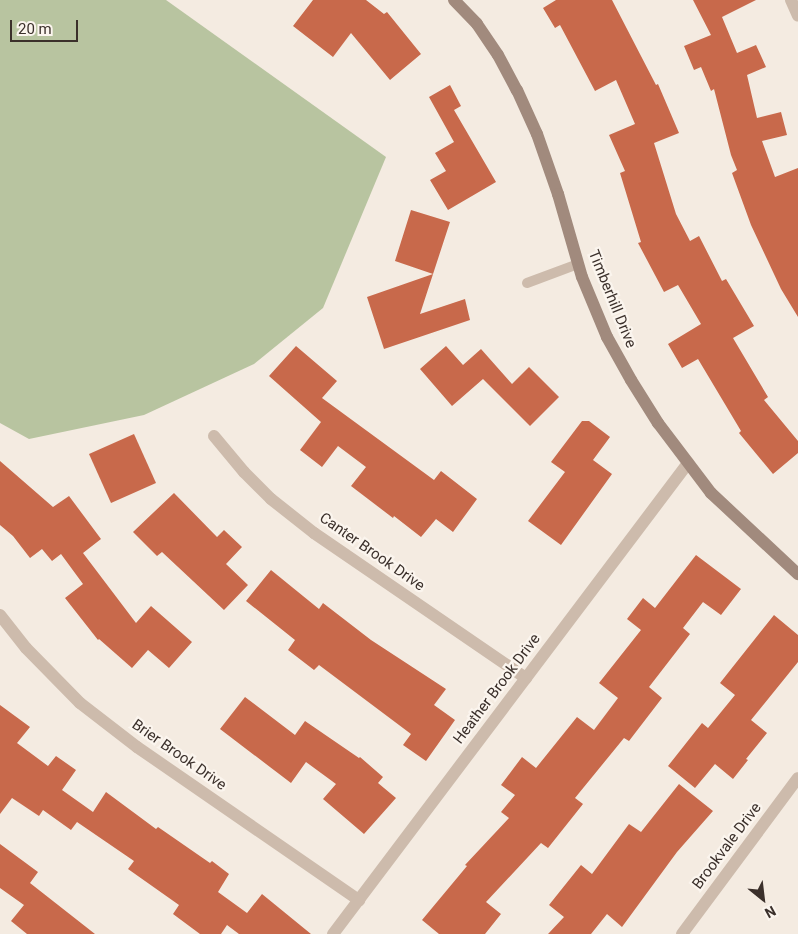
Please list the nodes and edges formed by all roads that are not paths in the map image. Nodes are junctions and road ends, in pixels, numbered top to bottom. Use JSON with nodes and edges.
{"nodes":[{"id":1,"x":454,"y":0,"type":"edge"},
{"id":2,"x":791,"y":0,"type":"edge"},
{"id":3,"x":798,"y":16,"type":"edge"},
{"id":4,"x":578,"y":264,"type":"junction"},
{"id":5,"x":526,"y":283,"type":"dead end"},
{"id":6,"x":214,"y":436,"type":"dead end"},
{"id":7,"x":688,"y":463,"type":"junction"},
{"id":8,"x":798,"y":574,"type":"edge"},
{"id":9,"x":0,"y":615,"type":"edge"},
{"id":10,"x":526,"y":678,"type":"junction"},
{"id":11,"x":798,"y":778,"type":"edge"},
{"id":12,"x":359,"y":900,"type":"junction"},
{"id":13,"x":333,"y":934,"type":"edge"},
{"id":14,"x":682,"y":934,"type":"edge"}],
"edges":[{"from":1,"to":4,"type":"street","name":"Timberhill Drive"},
{"from":2,"to":3,"type":"street"},
{"from":4,"to":5,"type":"lane"},
{"from":4,"to":7,"type":"street","name":"Timberhill Drive"},
{"from":6,"to":10,"type":"street","name":"Canter Brook Drive"},
{"from":7,"to":8,"type":"street","name":"Timberhill Drive"},
{"from":7,"to":10,"type":"street","name":"Heather Brook Drive"},
{"from":9,"to":12,"type":"street","name":"Brier Brook Drive"},
{"from":10,"to":12,"type":"street","name":"Heather Brook Drive"},
{"from":11,"to":14,"type":"street","name":"Brookvale Drive"},
{"from":12,"to":13,"type":"street","name":"Heather Brook Drive"}]}
